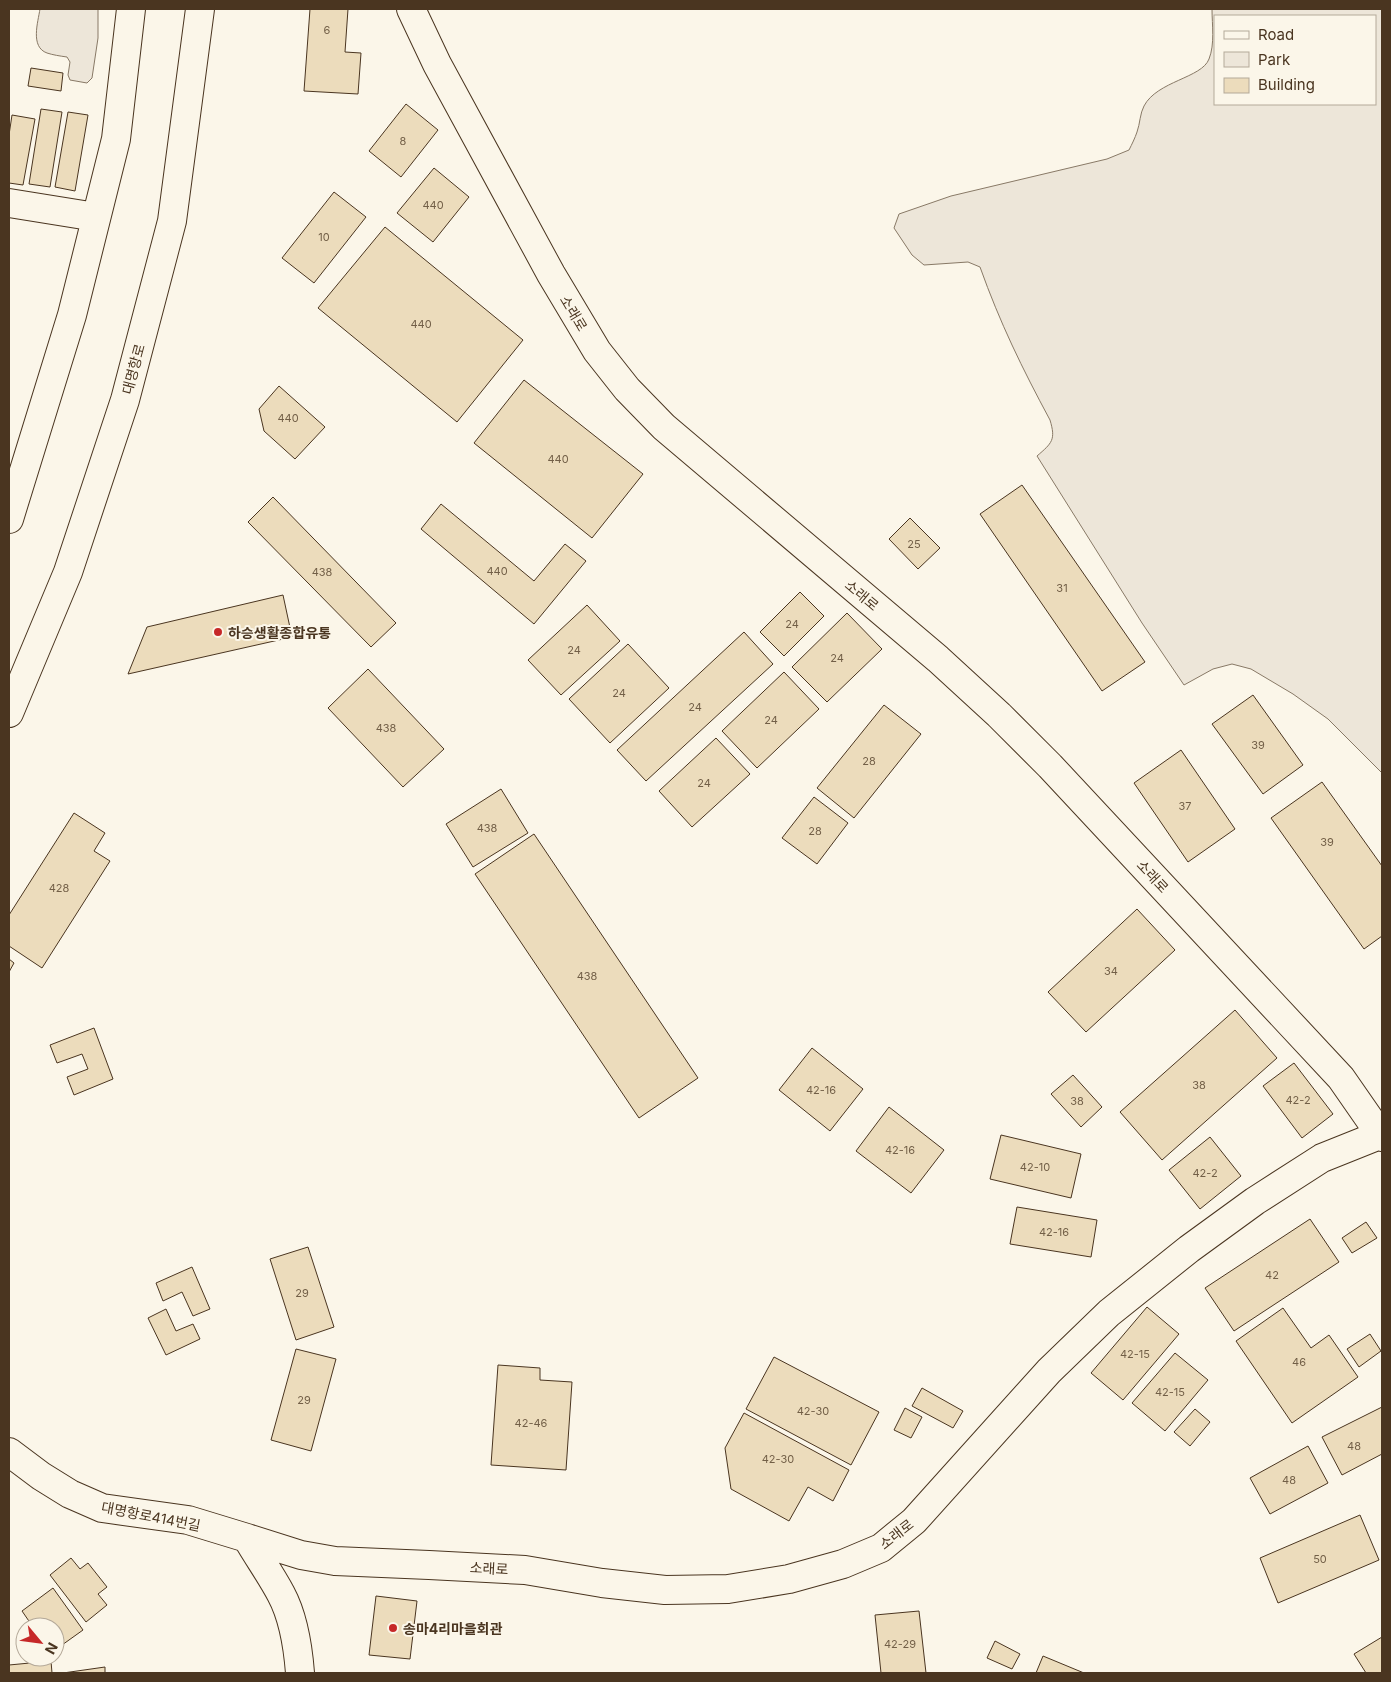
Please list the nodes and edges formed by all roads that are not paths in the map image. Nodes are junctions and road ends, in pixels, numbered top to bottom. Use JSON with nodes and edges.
{"nodes":[{"id":1,"x":131,"y":9,"type":"edge"},
{"id":2,"x":200,"y":9,"type":"edge"},
{"id":3,"x":411,"y":9,"type":"edge"},
{"id":4,"x":9,"y":203,"type":"edge"},
{"id":5,"x":96,"y":217,"type":"junction"},
{"id":6,"x":9,"y":519,"type":"edge"},
{"id":7,"x":9,"y":713,"type":"edge"},
{"id":8,"x":1382,"y":1135,"type":"edge"},
{"id":9,"x":9,"y":1456,"type":"edge"},
{"id":10,"x":247,"y":1538,"type":"junction"},
{"id":11,"x":300,"y":1673,"type":"edge"}],
"edges":[{"from":1,"to":5,"type":"street"},
{"from":2,"to":7,"type":"street","name":"대명항로"},
{"from":3,"to":8,"type":"street","name":"소래로"},
{"from":4,"to":5,"type":"street"},
{"from":5,"to":6,"type":"street"},
{"from":8,"to":10,"type":"street","name":"소래로"},
{"from":9,"to":10,"type":"street","name":"대명항로414번길"},
{"from":10,"to":11,"type":"street"}]}
